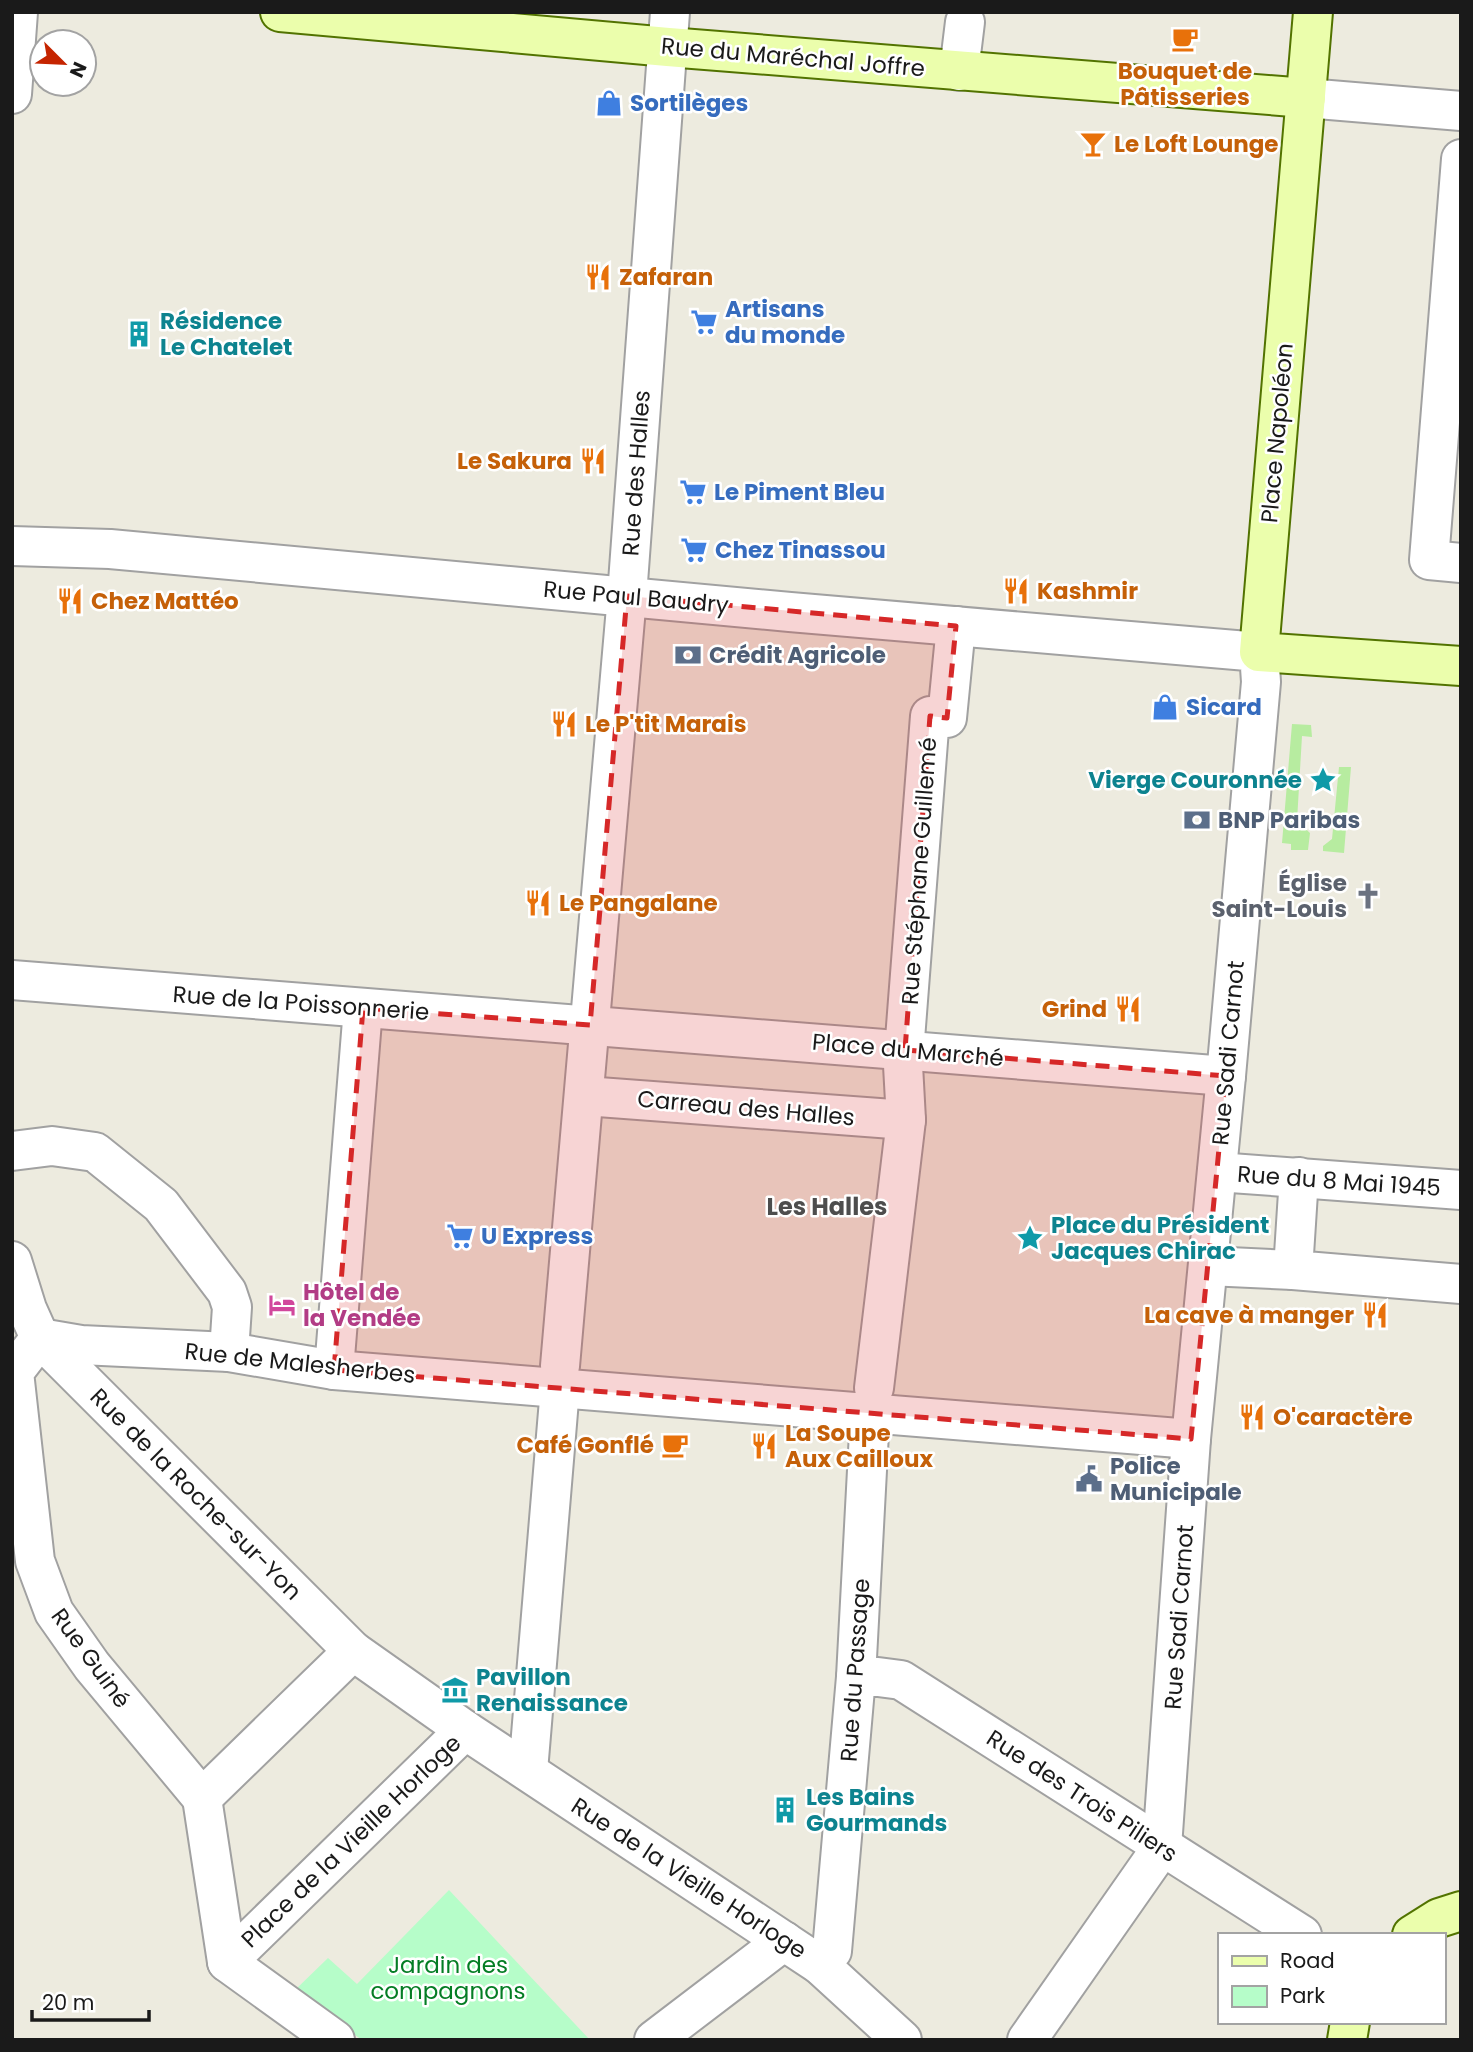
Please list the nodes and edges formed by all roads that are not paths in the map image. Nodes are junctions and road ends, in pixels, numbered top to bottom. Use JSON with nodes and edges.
{"nodes":[{"id":1,"x":18,"y":12,"type":"edge"},
{"id":2,"x":280,"y":12,"type":"edge"},
{"id":3,"x":1313,"y":12,"type":"edge"},
{"id":4,"x":965,"y":22,"type":"dead end"},
{"id":5,"x":669,"y":30,"type":"edge"},
{"id":6,"x":959,"y":71,"type":"junction"},
{"id":7,"x":12,"y":94,"type":"edge"},
{"id":8,"x":1306,"y":98,"type":"junction"},
{"id":9,"x":1461,"y":111,"type":"edge"},
{"id":10,"x":1461,"y":159,"type":"edge"},
{"id":11,"x":12,"y":546,"type":"edge"},
{"id":12,"x":1461,"y":563,"type":"edge"},
{"id":13,"x":627,"y":596,"type":"junction"},
{"id":14,"x":956,"y":626,"type":"junction"},
{"id":15,"x":1259,"y":652,"type":"junction"},
{"id":16,"x":1461,"y":666,"type":"edge"},
{"id":17,"x":12,"y":980,"type":"edge"},
{"id":18,"x":363,"y":1008,"type":"junction"},
{"id":19,"x":590,"y":1024,"type":"junction"},
{"id":20,"x":905,"y":1050,"type":"junction"},
{"id":21,"x":1226,"y":1076,"type":"junction"},
{"id":22,"x":585,"y":1096,"type":"junction"},
{"id":23,"x":906,"y":1120,"type":"junction"},
{"id":24,"x":12,"y":1151,"type":"edge"},
{"id":25,"x":1217,"y":1172,"type":"junction"},
{"id":26,"x":1299,"y":1177,"type":"junction"},
{"id":27,"x":1461,"y":1190,"type":"edge"},
{"id":28,"x":12,"y":1261,"type":"edge"},
{"id":29,"x":1208,"y":1266,"type":"junction"},
{"id":30,"x":1293,"y":1270,"type":"junction"},
{"id":31,"x":1461,"y":1284,"type":"edge"},
{"id":32,"x":40,"y":1338,"type":"junction"},
{"id":33,"x":229,"y":1352,"type":"junction"},
{"id":34,"x":334,"y":1370,"type":"junction"},
{"id":35,"x":560,"y":1377,"type":"junction"},
{"id":36,"x":872,"y":1401,"type":"junction"},
{"id":37,"x":1191,"y":1439,"type":"junction"},
{"id":38,"x":24,"y":1564,"type":"edge"},
{"id":39,"x":353,"y":1651,"type":"junction"},
{"id":40,"x":856,"y":1677,"type":"junction"},
{"id":41,"x":465,"y":1730,"type":"junction"},
{"id":42,"x":528,"y":1771,"type":"junction"},
{"id":43,"x":202,"y":1798,"type":"junction"},
{"id":44,"x":1162,"y":1847,"type":"junction"},
{"id":45,"x":1461,"y":1911,"type":"edge"},
{"id":46,"x":1299,"y":1933,"type":"edge"},
{"id":47,"x":1415,"y":1933,"type":"edge"},
{"id":48,"x":784,"y":1941,"type":"junction"},
{"id":49,"x":227,"y":1962,"type":"junction"},
{"id":50,"x":820,"y":1965,"type":"junction"},
{"id":51,"x":335,"y":2040,"type":"edge"},
{"id":52,"x":653,"y":2040,"type":"edge"},
{"id":53,"x":902,"y":2040,"type":"edge"},
{"id":54,"x":1027,"y":2040,"type":"edge"}],
"edges":[{"from":1,"to":7,"type":"street"},
{"from":2,"to":5,"type":"street","name":"Rue du Maréchal Joffre"},
{"from":3,"to":8,"type":"street","name":"Place Napoléon"},
{"from":4,"to":6,"type":"street"},
{"from":5,"to":6,"type":"street","name":"Rue du Maréchal Joffre"},
{"from":5,"to":13,"type":"street","name":"Rue des Halles"},
{"from":6,"to":8,"type":"street","name":"Rue du Maréchal Joffre"},
{"from":8,"to":9,"type":"street"},
{"from":8,"to":15,"type":"street","name":"Place Napoléon"},
{"from":10,"to":12,"type":"street"},
{"from":11,"to":13,"type":"street","name":"Rue Paul Baudry"},
{"from":13,"to":14,"type":"street","name":"Rue Paul Baudry"},
{"from":13,"to":19,"type":"street","name":"Rue des Halles"},
{"from":14,"to":15,"type":"street","name":"Rue Paul Baudry"},
{"from":14,"to":20,"type":"street","name":"Rue Stéphane Guillemé"},
{"from":15,"to":16,"type":"street"},
{"from":15,"to":21,"type":"street","name":"Rue Sadi Carnot"},
{"from":17,"to":18,"type":"street","name":"Rue de la Poissonnerie"},
{"from":18,"to":19,"type":"street","name":"Rue de la Poissonnerie"},
{"from":18,"to":34,"type":"street"},
{"from":19,"to":20,"type":"street","name":"Place du Marché"},
{"from":19,"to":22,"type":"street"},
{"from":20,"to":21,"type":"street","name":"Place du Marché"},
{"from":20,"to":23,"type":"street"},
{"from":21,"to":25,"type":"street","name":"Rue Sadi Carnot"},
{"from":22,"to":23,"type":"street","name":"Carreau des Halles"},
{"from":22,"to":35,"type":"street"},
{"from":23,"to":36,"type":"street"},
{"from":24,"to":33,"type":"street"},
{"from":25,"to":26,"type":"street","name":"Rue du 8 Mai 1945"},
{"from":25,"to":29,"type":"street","name":"Rue Sadi Carnot"},
{"from":26,"to":27,"type":"street","name":"Rue du 8 Mai 1945"},
{"from":26,"to":30,"type":"street"},
{"from":28,"to":32,"type":"street"},
{"from":29,"to":30,"type":"street"},
{"from":29,"to":37,"type":"street","name":"Rue Sadi Carnot"},
{"from":30,"to":31,"type":"street"},
{"from":32,"to":33,"type":"street","name":"Rue de Malesherbes"},
{"from":32,"to":38,"type":"street","name":"Rue Guiné"},
{"from":32,"to":39,"type":"street","name":"Rue de la Roche-sur-Yon"},
{"from":33,"to":34,"type":"street","name":"Rue de Malesherbes"},
{"from":34,"to":35,"type":"street","name":"Rue de Malesherbes"},
{"from":35,"to":36,"type":"street"},
{"from":35,"to":42,"type":"street"},
{"from":36,"to":37,"type":"street"},
{"from":36,"to":40,"type":"street","name":"Rue du Passage"},
{"from":37,"to":44,"type":"street","name":"Rue Sadi Carnot"},
{"from":38,"to":43,"type":"street","name":"Rue Guiné"},
{"from":39,"to":41,"type":"street","name":"Place de la Vieille Horloge"},
{"from":39,"to":43,"type":"street"},
{"from":40,"to":44,"type":"street","name":"Rue des Trois Piliers"},
{"from":40,"to":50,"type":"street","name":"Rue du Passage"},
{"from":41,"to":42,"type":"street","name":"Rue de la Vieille Horloge"},
{"from":41,"to":49,"type":"street","name":"Place de la Vieille Horloge"},
{"from":42,"to":48,"type":"street","name":"Rue de la Vieille Horloge"},
{"from":43,"to":49,"type":"street","name":"Place de la Vieille Horloge"},
{"from":44,"to":46,"type":"street","name":"Rue des Trois Piliers"},
{"from":44,"to":54,"type":"street"},
{"from":45,"to":47,"type":"street"},
{"from":48,"to":50,"type":"street","name":"Rue de la Vieille Horloge"},
{"from":48,"to":52,"type":"street"},
{"from":49,"to":51,"type":"street"},
{"from":50,"to":53,"type":"street","name":"Rue de la Vieille Horloge"}]}
